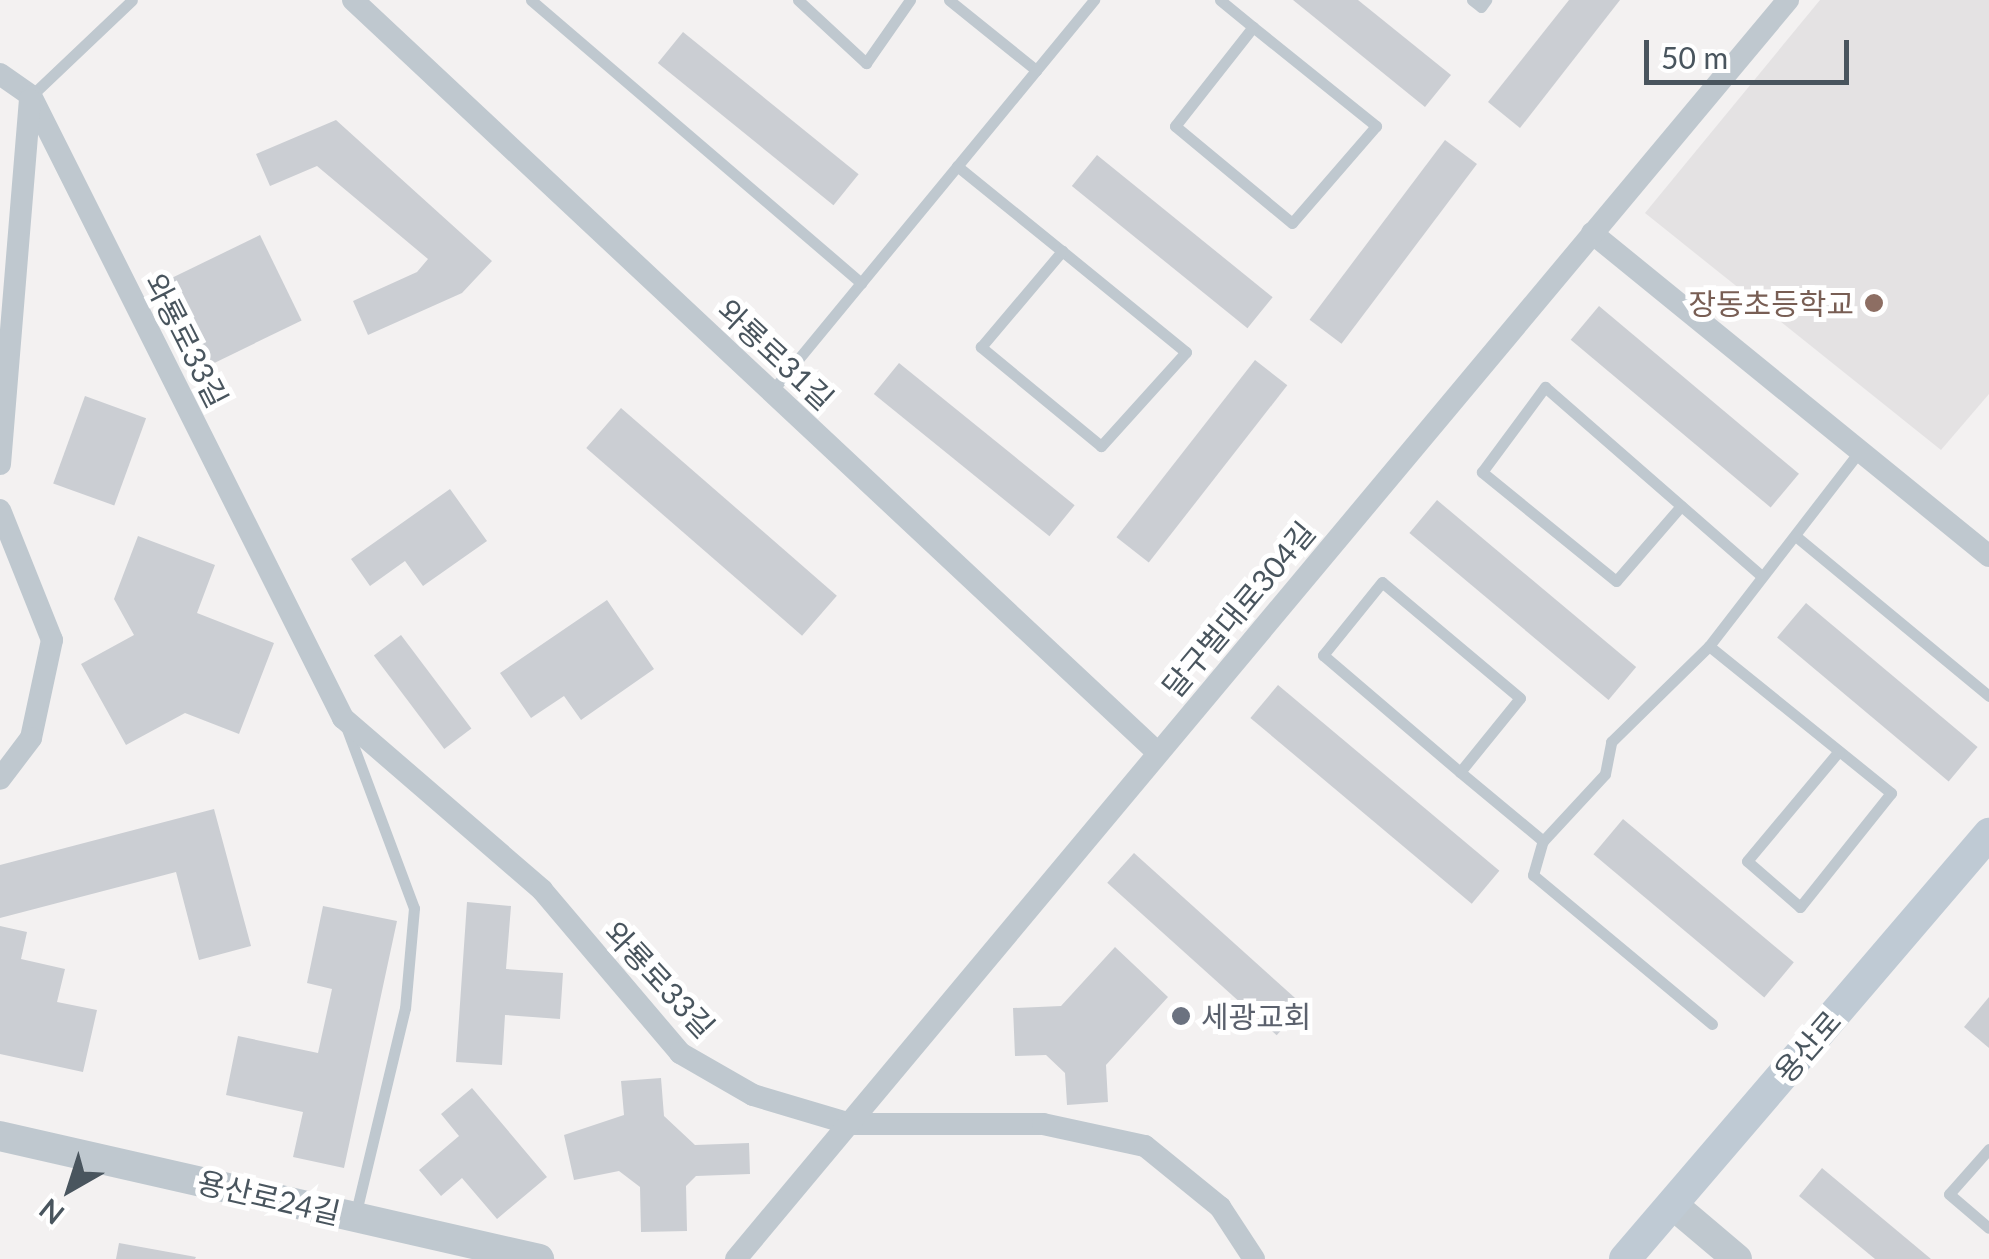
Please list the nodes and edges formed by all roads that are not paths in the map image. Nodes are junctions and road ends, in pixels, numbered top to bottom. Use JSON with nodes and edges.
{"nodes":[{"id":1,"x":132,"y":0,"type":"edge"},
{"id":2,"x":353,"y":0,"type":"edge"},
{"id":3,"x":530,"y":0,"type":"edge"},
{"id":4,"x":798,"y":0,"type":"edge"},
{"id":5,"x":910,"y":0,"type":"edge"},
{"id":6,"x":949,"y":0,"type":"edge"},
{"id":7,"x":1094,"y":0,"type":"edge"},
{"id":8,"x":1220,"y":0,"type":"edge"},
{"id":9,"x":1472,"y":0,"type":"edge"},
{"id":10,"x":1486,"y":0,"type":"edge"},
{"id":11,"x":1760,"y":0,"type":"edge"},
{"id":12,"x":1788,"y":0,"type":"edge"},
{"id":13,"x":1768,"y":23,"type":"junction"},
{"id":14,"x":1253,"y":26,"type":"junction"},
{"id":15,"x":1036,"y":70,"type":"junction"},
{"id":16,"x":0,"y":74,"type":"edge"},
{"id":17,"x":31,"y":96,"type":"junction"},
{"id":18,"x":958,"y":166,"type":"junction"},
{"id":19,"x":1592,"y":233,"type":"junction"},
{"id":20,"x":1062,"y":251,"type":"junction"},
{"id":21,"x":861,"y":283,"type":"junction"},
{"id":22,"x":772,"y":391,"type":"junction"},
{"id":23,"x":1859,"y":452,"type":"junction"},
{"id":24,"x":0,"y":464,"type":"edge"},
{"id":25,"x":1681,"y":506,"type":"junction"},
{"id":26,"x":0,"y":510,"type":"edge"},
{"id":27,"x":1798,"y":538,"type":"junction"},
{"id":28,"x":1989,"y":556,"type":"edge"},
{"id":29,"x":1762,"y":576,"type":"junction"},
{"id":30,"x":1709,"y":646,"type":"junction"},
{"id":31,"x":1989,"y":696,"type":"edge"},
{"id":32,"x":343,"y":718,"type":"junction"},
{"id":33,"x":1840,"y":752,"type":"junction"},
{"id":34,"x":1158,"y":753,"type":"junction"},
{"id":35,"x":1460,"y":772,"type":"junction"},
{"id":36,"x":0,"y":779,"type":"edge"},
{"id":37,"x":1989,"y":834,"type":"edge"},
{"id":38,"x":1543,"y":841,"type":"junction"},
{"id":39,"x":1712,"y":1024,"type":"dead end"},
{"id":40,"x":850,"y":1124,"type":"junction"},
{"id":41,"x":0,"y":1136,"type":"edge"},
{"id":42,"x":1989,"y":1149,"type":"edge"},
{"id":43,"x":1672,"y":1204,"type":"junction"},
{"id":44,"x":354,"y":1217,"type":"junction"},
{"id":45,"x":1989,"y":1228,"type":"edge"},
{"id":46,"x":539,"y":1259,"type":"edge"},
{"id":47,"x":736,"y":1259,"type":"edge"},
{"id":48,"x":1254,"y":1259,"type":"edge"},
{"id":49,"x":1625,"y":1259,"type":"edge"},
{"id":50,"x":1737,"y":1259,"type":"edge"}],
"edges":[{"from":1,"to":17,"type":"lane"},
{"from":2,"to":22,"type":"street","name":"와룡로31길"},
{"from":3,"to":21,"type":"lane"},
{"from":4,"to":5,"type":"lane"},
{"from":6,"to":15,"type":"lane"},
{"from":7,"to":15,"type":"lane"},
{"from":8,"to":14,"type":"lane"},
{"from":9,"to":10,"type":"lane"},
{"from":11,"to":13,"type":"street"},
{"from":12,"to":13,"type":"street","name":"달구벌대로304길"},
{"from":13,"to":19,"type":"street","name":"달구벌대로304길"},
{"from":14,"to":14,"type":"lane"},
{"from":15,"to":18,"type":"lane"},
{"from":16,"to":17,"type":"street","name":"와룡로33길"},
{"from":17,"to":24,"type":"street"},
{"from":17,"to":32,"type":"street","name":"와룡로33길"},
{"from":18,"to":20,"type":"lane"},
{"from":18,"to":21,"type":"lane"},
{"from":19,"to":23,"type":"street"},
{"from":19,"to":34,"type":"street","name":"달구벌대로304길"},
{"from":20,"to":20,"type":"lane"},
{"from":21,"to":22,"type":"lane"},
{"from":22,"to":34,"type":"street","name":"와룡로31길"},
{"from":23,"to":27,"type":"lane"},
{"from":23,"to":28,"type":"street"},
{"from":25,"to":25,"type":"lane"},
{"from":25,"to":29,"type":"lane"},
{"from":26,"to":36,"type":"street"},
{"from":27,"to":29,"type":"lane"},
{"from":27,"to":31,"type":"lane"},
{"from":29,"to":30,"type":"lane"},
{"from":30,"to":33,"type":"lane"},
{"from":30,"to":38,"type":"lane"},
{"from":32,"to":40,"type":"street","name":"와룡로33길"},
{"from":32,"to":44,"type":"lane","name":"와룡로33길"},
{"from":33,"to":33,"type":"lane"},
{"from":34,"to":40,"type":"street","name":"달구벌대로304길"},
{"from":35,"to":35,"type":"lane"},
{"from":35,"to":38,"type":"lane"},
{"from":37,"to":43,"type":"main road","name":"용산로"},
{"from":38,"to":39,"type":"lane"},
{"from":40,"to":47,"type":"street","name":"달구벌대로304길"},
{"from":40,"to":48,"type":"street","name":"와룡로33길"},
{"from":41,"to":44,"type":"street","name":"용산로24길"},
{"from":42,"to":45,"type":"lane"},
{"from":43,"to":49,"type":"main road","name":"용산로"},
{"from":43,"to":50,"type":"street"},
{"from":44,"to":46,"type":"street","name":"용산로24길"}]}
